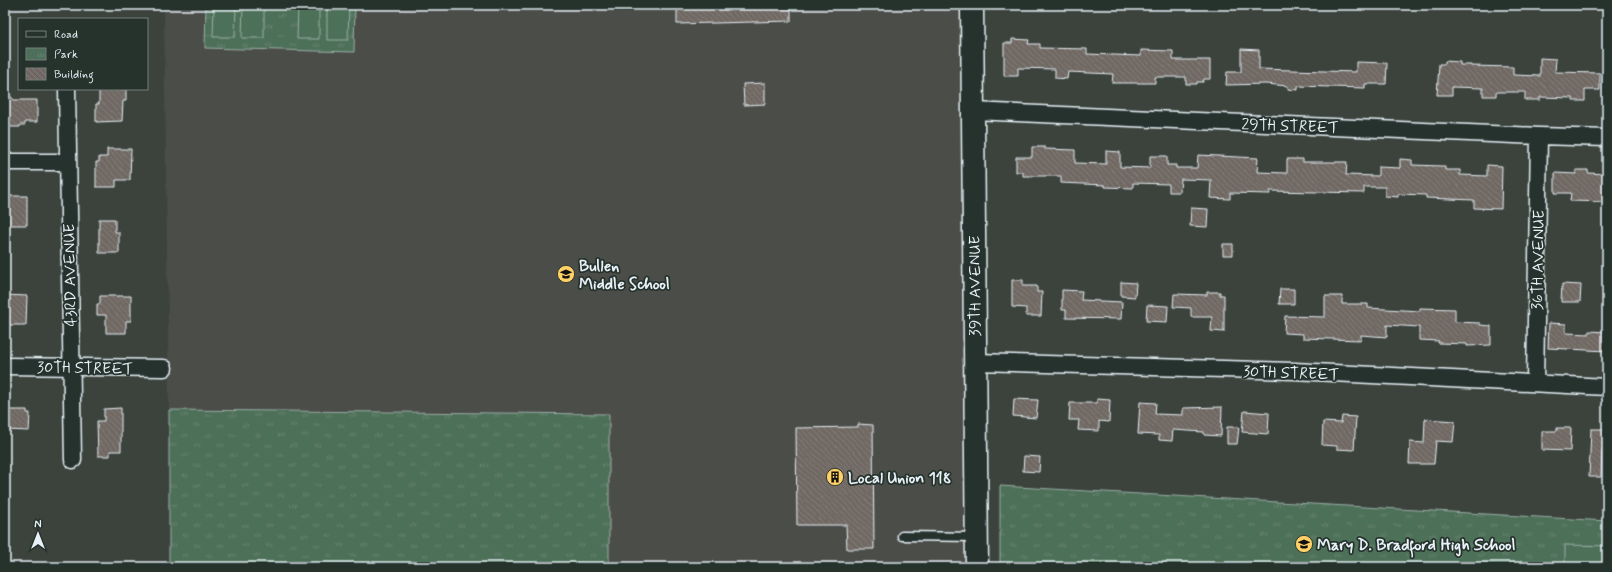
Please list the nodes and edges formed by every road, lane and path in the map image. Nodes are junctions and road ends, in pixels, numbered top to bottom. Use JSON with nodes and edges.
{"nodes":[{"id":1,"x":972,"y":5,"type":"edge"},
{"id":2,"x":68,"y":90,"type":"edge"},
{"id":3,"x":973,"y":111,"type":"junction"},
{"id":4,"x":1539,"y":136,"type":"junction"},
{"id":5,"x":1607,"y":138,"type":"edge"},
{"id":6,"x":5,"y":162,"type":"edge"},
{"id":7,"x":68,"y":162,"type":"junction"},
{"id":8,"x":975,"y":362,"type":"junction"},
{"id":9,"x":5,"y":366,"type":"edge"},
{"id":10,"x":70,"y":367,"type":"junction"},
{"id":11,"x":164,"y":368,"type":"dead end"},
{"id":12,"x":1535,"y":383,"type":"junction"},
{"id":13,"x":1607,"y":387,"type":"edge"},
{"id":14,"x":73,"y":460,"type":"dead end"},
{"id":15,"x":902,"y":536,"type":"dead end"},
{"id":16,"x":976,"y":537,"type":"junction"},
{"id":17,"x":976,"y":567,"type":"edge"}],
"edges":[{"from":1,"to":3,"type":"street","name":"39TH AVENUE"},
{"from":2,"to":7,"type":"street","name":"43RD AVENUE"},
{"from":3,"to":4,"type":"street","name":"29TH STREET"},
{"from":3,"to":8,"type":"street","name":"39TH AVENUE"},
{"from":4,"to":5,"type":"street","name":"29TH STREET"},
{"from":4,"to":12,"type":"street","name":"36TH AVENUE"},
{"from":6,"to":7,"type":"street"},
{"from":7,"to":10,"type":"street","name":"43RD AVENUE"},
{"from":8,"to":12,"type":"street","name":"30TH STREET"},
{"from":8,"to":16,"type":"street","name":"39TH AVENUE"},
{"from":9,"to":10,"type":"street","name":"30TH STREET"},
{"from":10,"to":11,"type":"street","name":"30TH STREET"},
{"from":10,"to":14,"type":"street","name":"43RD AVENUE"},
{"from":12,"to":13,"type":"street","name":"30TH STREET"},
{"from":15,"to":16,"type":"lane"},
{"from":16,"to":17,"type":"street","name":"39TH AVENUE"}]}
